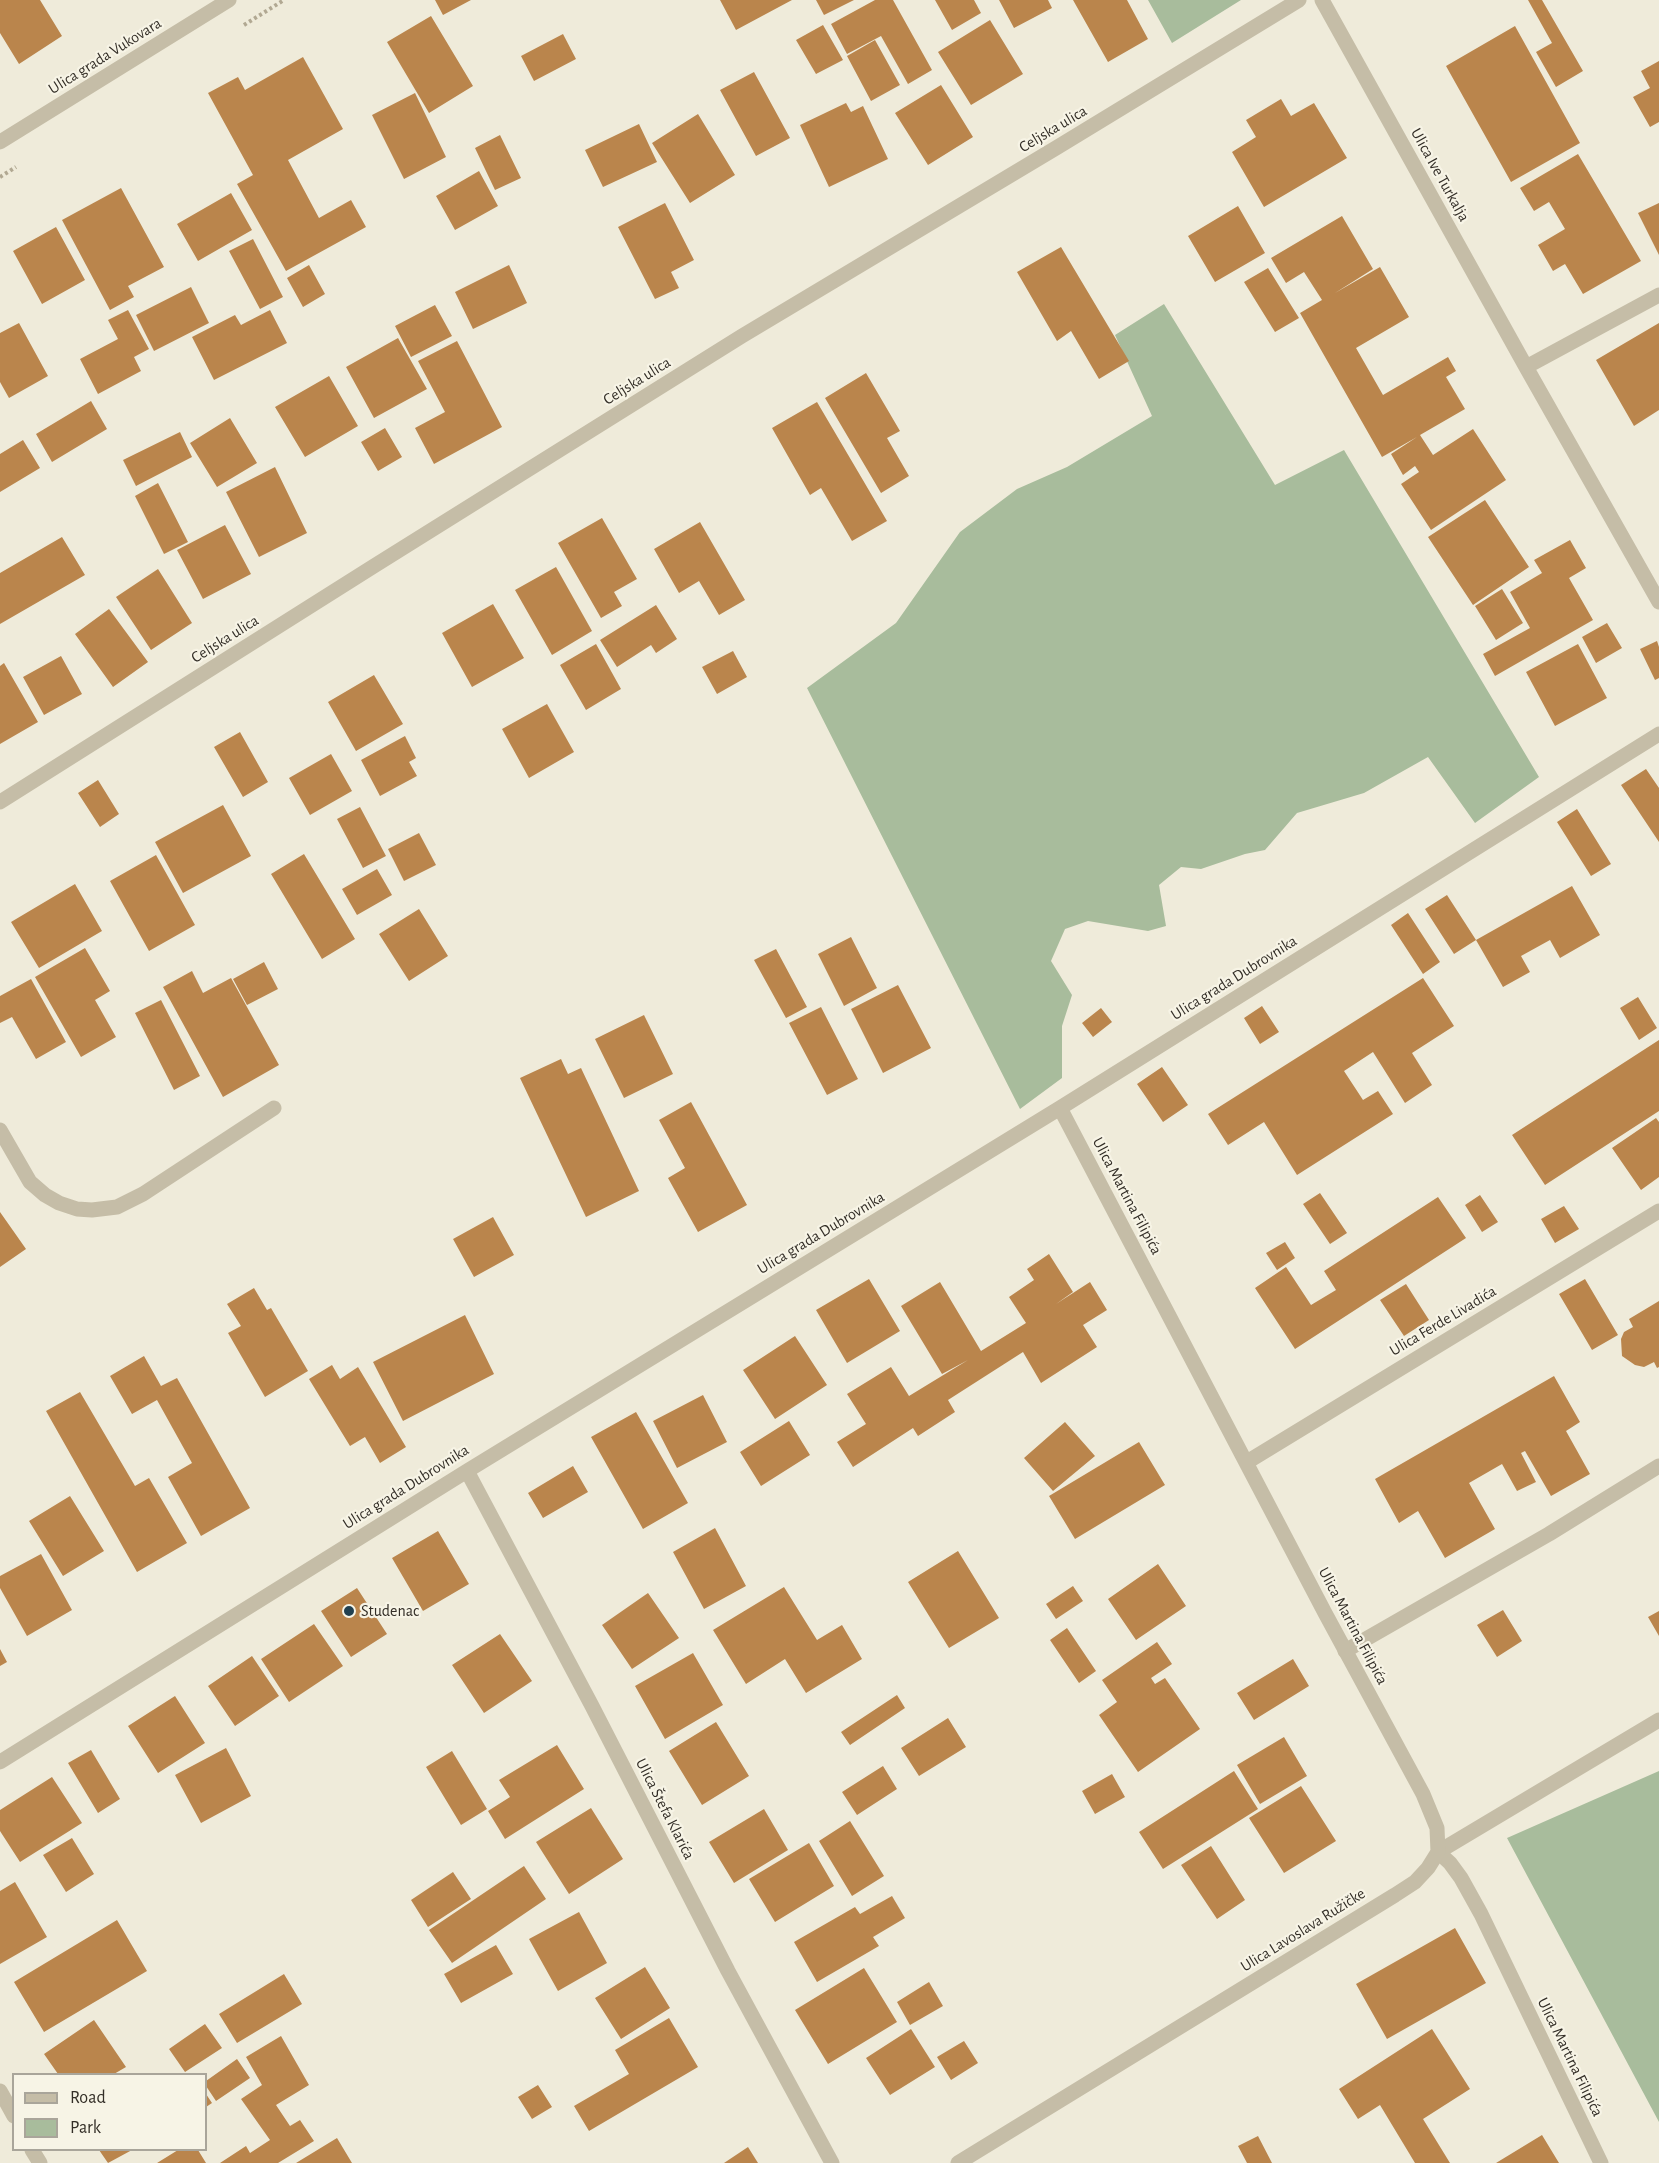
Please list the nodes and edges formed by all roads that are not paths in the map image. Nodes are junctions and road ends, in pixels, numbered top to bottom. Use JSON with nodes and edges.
{"nodes":[{"id":1,"x":229,"y":0,"type":"edge"},
{"id":2,"x":1299,"y":0,"type":"edge"},
{"id":3,"x":1323,"y":0,"type":"edge"},
{"id":4,"x":0,"y":142,"type":"edge"},
{"id":5,"x":1659,"y":295,"type":"edge"},
{"id":6,"x":1526,"y":367,"type":"junction"},
{"id":7,"x":1659,"y":602,"type":"edge"},
{"id":8,"x":1659,"y":734,"type":"edge"},
{"id":9,"x":0,"y":802,"type":"edge"},
{"id":10,"x":274,"y":1108,"type":"dead end"},
{"id":11,"x":1060,"y":1108,"type":"junction"},
{"id":12,"x":0,"y":1130,"type":"edge"},
{"id":13,"x":1659,"y":1211,"type":"edge"},
{"id":14,"x":1247,"y":1462,"type":"junction"},
{"id":15,"x":1659,"y":1466,"type":"edge"},
{"id":16,"x":467,"y":1471,"type":"junction"},
{"id":17,"x":1345,"y":1651,"type":"junction"},
{"id":18,"x":1659,"y":1720,"type":"edge"},
{"id":19,"x":0,"y":1762,"type":"edge"},
{"id":20,"x":1438,"y":1852,"type":"junction"},
{"id":21,"x":0,"y":2091,"type":"edge"},
{"id":22,"x":12,"y":2112,"type":"edge"},
{"id":23,"x":832,"y":2163,"type":"edge"},
{"id":24,"x":958,"y":2163,"type":"edge"},
{"id":25,"x":1601,"y":2163,"type":"edge"}],
"edges":[{"from":1,"to":4,"type":"street","name":"Ulica grada Vukovara"},
{"from":2,"to":9,"type":"street","name":"Celjska ulica"},
{"from":3,"to":6,"type":"street","name":"Ulica Ive Turkalja"},
{"from":5,"to":6,"type":"street"},
{"from":6,"to":7,"type":"street","name":"Ulica Ive Turkalja"},
{"from":8,"to":11,"type":"street","name":"Ulica grada Dubrovnika"},
{"from":10,"to":12,"type":"street"},
{"from":11,"to":14,"type":"street","name":"Ulica Martina Filipića"},
{"from":11,"to":16,"type":"street","name":"Ulica grada Dubrovnika"},
{"from":13,"to":14,"type":"street","name":"Ulica Ferde Livadića"},
{"from":14,"to":17,"type":"street","name":"Ulica Martina Filipića"},
{"from":15,"to":17,"type":"street"},
{"from":16,"to":19,"type":"street","name":"Ulica grada Dubrovnika"},
{"from":16,"to":23,"type":"street","name":"Ulica Štefa Klarića"},
{"from":17,"to":20,"type":"street","name":"Ulica Martina Filipića"},
{"from":18,"to":20,"type":"street","name":"Ulica Lavoslava Ružičke"},
{"from":20,"to":24,"type":"street","name":"Ulica Lavoslava Ružičke"},
{"from":20,"to":25,"type":"street","name":"Ulica Martina Filipića"},
{"from":21,"to":22,"type":"street"}]}
